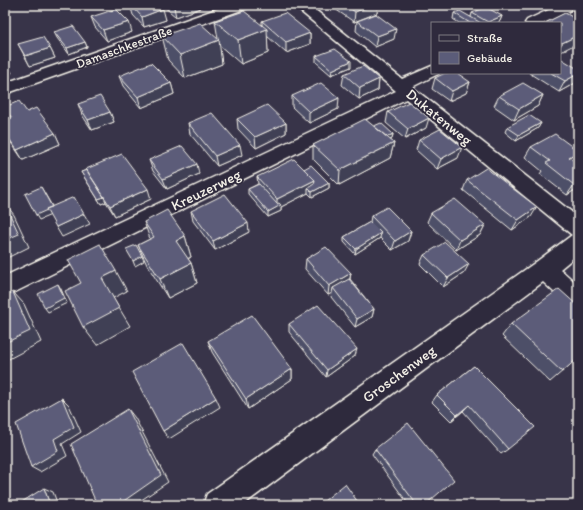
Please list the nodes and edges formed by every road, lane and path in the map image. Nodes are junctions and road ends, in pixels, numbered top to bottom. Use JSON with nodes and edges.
{"nodes":[{"id":1,"x":242,"y":5,"type":"edge"},
{"id":2,"x":300,"y":5,"type":"edge"},
{"id":3,"x":570,"y":5,"type":"edge"},
{"id":4,"x":534,"y":22,"type":"edge"},
{"id":5,"x":431,"y":72,"type":"edge"},
{"id":6,"x":5,"y":89,"type":"edge"},
{"id":7,"x":404,"y":89,"type":"junction"},
{"id":8,"x":578,"y":229,"type":"edge"},
{"id":9,"x":578,"y":242,"type":"edge"},
{"id":10,"x":544,"y":269,"type":"junction"},
{"id":11,"x":5,"y":287,"type":"edge"},
{"id":12,"x":578,"y":300,"type":"edge"},
{"id":13,"x":218,"y":505,"type":"edge"}],
"edges":[{"from":1,"to":6,"type":"street","name":"Damaschkestraße"},
{"from":2,"to":7,"type":"street","name":"Dukatenweg"},
{"from":3,"to":4,"type":"street"},
{"from":5,"to":7,"type":"street","name":"Kreuzerweg"},
{"from":7,"to":8,"type":"street","name":"Dukatenweg"},
{"from":7,"to":11,"type":"street","name":"Kreuzerweg"},
{"from":9,"to":10,"type":"street","name":"Groschenweg"},
{"from":10,"to":12,"type":"street"},
{"from":10,"to":13,"type":"street","name":"Groschenweg"}]}
